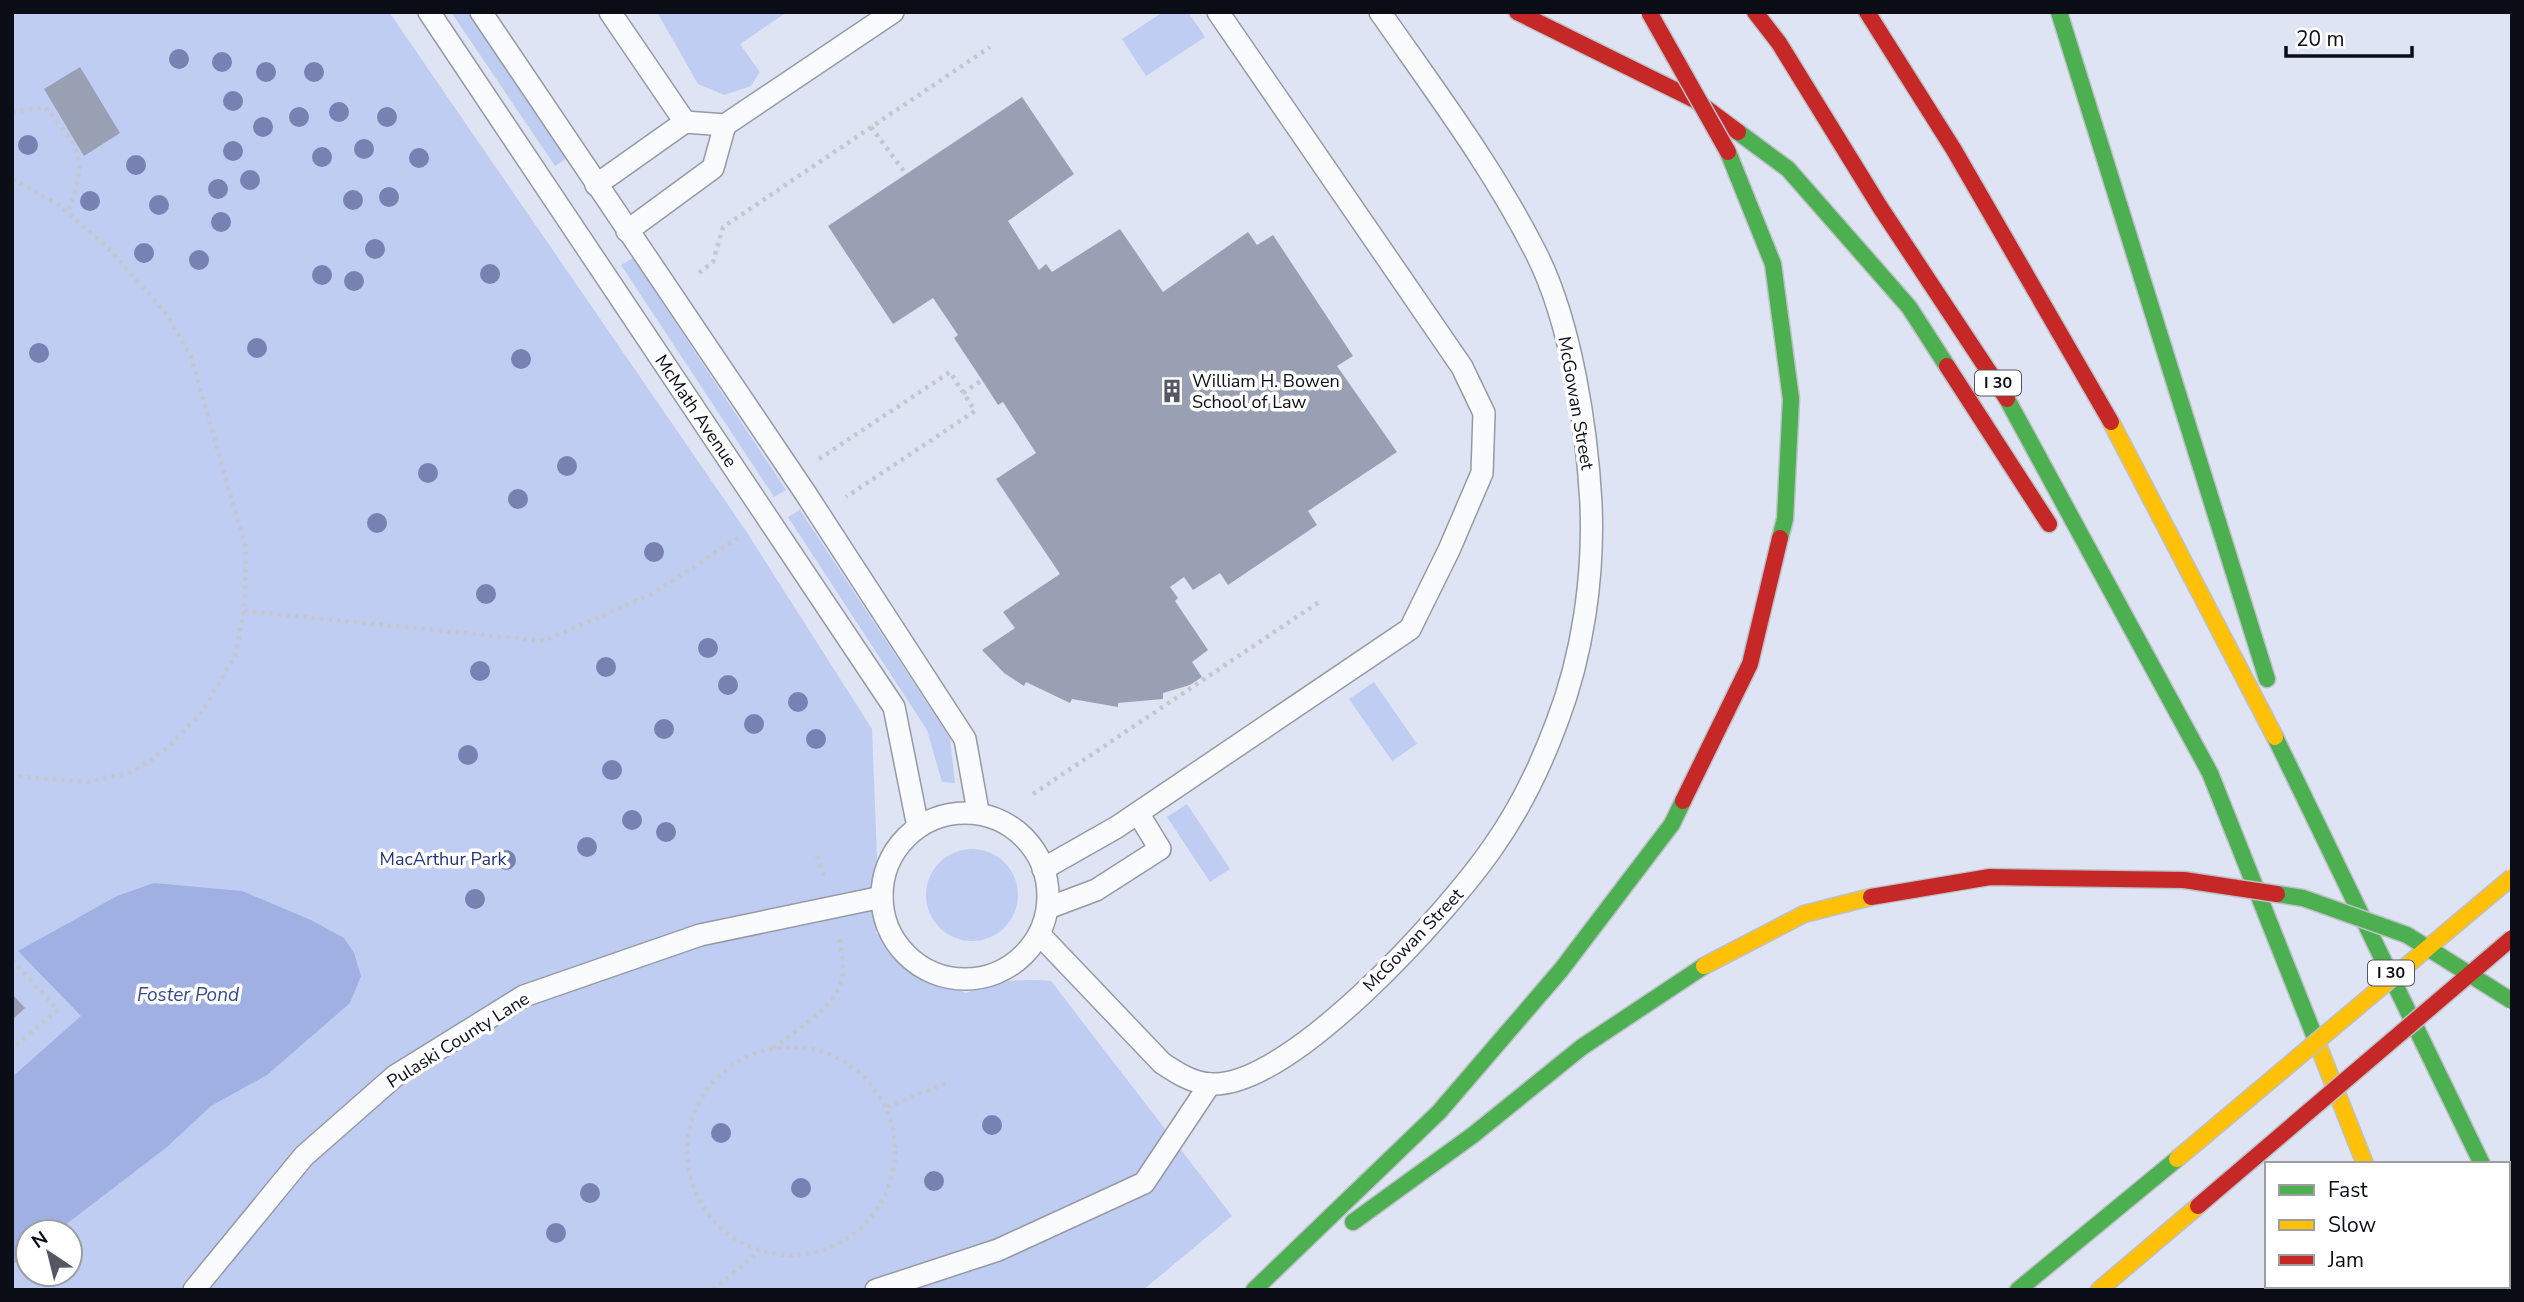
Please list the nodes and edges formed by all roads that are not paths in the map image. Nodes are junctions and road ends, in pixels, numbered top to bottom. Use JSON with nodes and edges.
{"nodes":[{"id":1,"x":429,"y":12,"type":"edge"},
{"id":2,"x":481,"y":12,"type":"edge"},
{"id":3,"x":610,"y":12,"type":"edge"},
{"id":4,"x":893,"y":12,"type":"edge"},
{"id":5,"x":1218,"y":12,"type":"edge"},
{"id":6,"x":1380,"y":12,"type":"edge"},
{"id":7,"x":1517,"y":12,"type":"edge"},
{"id":8,"x":1649,"y":12,"type":"edge"},
{"id":9,"x":1755,"y":12,"type":"edge"},
{"id":10,"x":1867,"y":12,"type":"edge"},
{"id":11,"x":2059,"y":12,"type":"edge"},
{"id":12,"x":685,"y":122,"type":"junction"},
{"id":13,"x":725,"y":125,"type":"junction"},
{"id":14,"x":596,"y":185,"type":"junction"},
{"id":15,"x":627,"y":230,"type":"junction"},
{"id":16,"x":2059,"y":540,"type":"dead end"},
{"id":17,"x":2089,"y":586,"type":"dead end"},
{"id":18,"x":2210,"y":773,"type":"junction"},
{"id":19,"x":2299,"y":782,"type":"junction"},
{"id":20,"x":978,"y":811,"type":"junction"},
{"id":21,"x":1138,"y":813,"type":"junction"},
{"id":22,"x":918,"y":827,"type":"junction"},
{"id":23,"x":1043,"y":869,"type":"junction"},
{"id":24,"x":2512,"y":877,"type":"edge"},
{"id":25,"x":882,"y":897,"type":"junction"},
{"id":26,"x":1048,"y":908,"type":"junction"},
{"id":27,"x":1039,"y":934,"type":"junction"},
{"id":28,"x":2512,"y":938,"type":"edge"},
{"id":29,"x":2512,"y":1001,"type":"edge"},
{"id":30,"x":1210,"y":1084,"type":"junction"},
{"id":31,"x":2364,"y":1162,"type":"edge"},
{"id":32,"x":2481,"y":1162,"type":"edge"},
{"id":33,"x":194,"y":1290,"type":"edge"},
{"id":34,"x":876,"y":1290,"type":"edge"},
{"id":35,"x":1254,"y":1290,"type":"edge"},
{"id":36,"x":1260,"y":1290,"type":"edge"},
{"id":37,"x":2018,"y":1290,"type":"edge"},
{"id":38,"x":2099,"y":1290,"type":"edge"}],
"edges":[{"from":1,"to":22,"type":"lane","name":"McMath Avenue"},
{"from":2,"to":14,"type":"lane"},
{"from":3,"to":12,"type":"lane"},
{"from":4,"to":13,"type":"lane"},
{"from":5,"to":21,"type":"lane"},
{"from":6,"to":30,"type":"lane","name":"McGowan Street"},
{"from":7,"to":16,"type":"highway"},
{"from":8,"to":35,"type":"highway","bridge":true},
{"from":9,"to":18,"type":"highway","number":"I 30"},
{"from":10,"to":19,"type":"highway","number":"I 30"},
{"from":11,"to":19,"type":"highway"},
{"from":12,"to":13,"type":"lane"},
{"from":12,"to":14,"type":"lane"},
{"from":13,"to":15,"type":"lane"},
{"from":14,"to":15,"type":"lane"},
{"from":15,"to":20,"type":"lane"},
{"from":17,"to":18,"type":"highway"},
{"from":18,"to":31,"type":"highway","number":"I 30"},
{"from":19,"to":32,"type":"highway","number":"I 30"},
{"from":20,"to":22,"type":"lane"},
{"from":20,"to":23,"type":"lane"},
{"from":21,"to":23,"type":"lane"},
{"from":21,"to":26,"type":"lane"},
{"from":22,"to":25,"type":"lane"},
{"from":23,"to":26,"type":"lane"},
{"from":24,"to":37,"type":"highway","bridge":true},
{"from":25,"to":27,"type":"lane"},
{"from":25,"to":33,"type":"lane","name":"Pulaski County Lane"},
{"from":26,"to":27,"type":"lane"},
{"from":27,"to":30,"type":"lane"},
{"from":28,"to":38,"type":"highway","bridge":true},
{"from":29,"to":36,"type":"highway","bridge":true},
{"from":30,"to":34,"type":"lane"}]}
